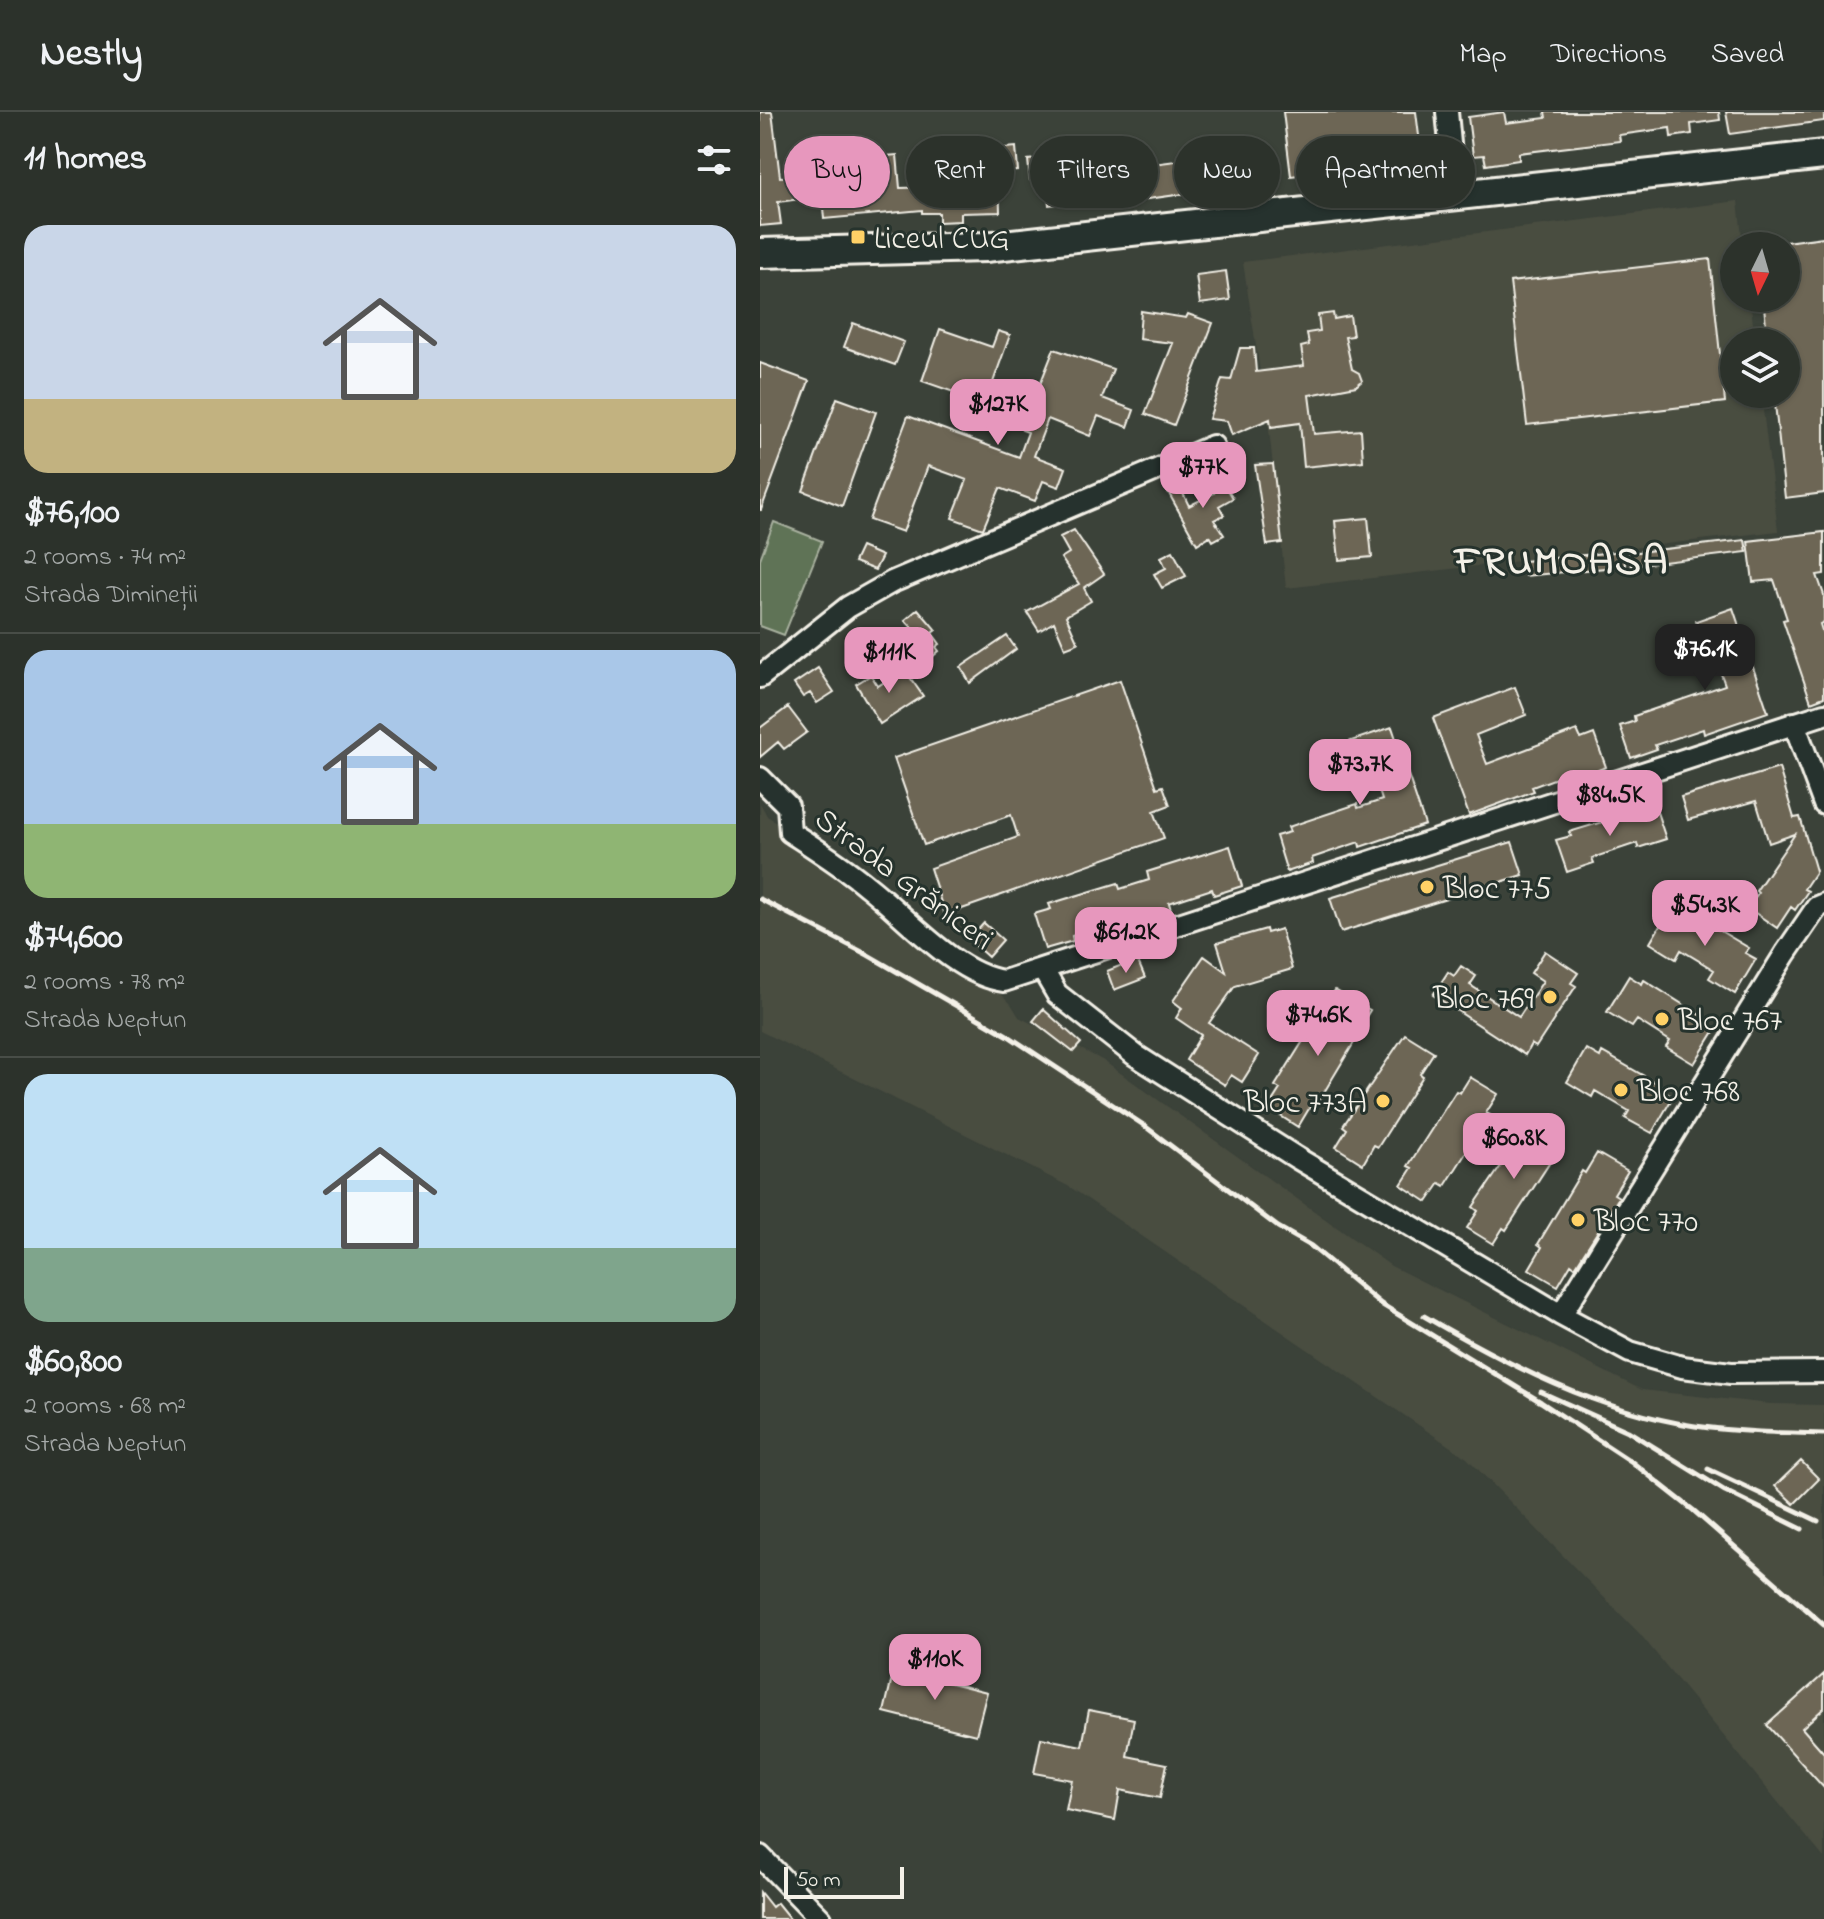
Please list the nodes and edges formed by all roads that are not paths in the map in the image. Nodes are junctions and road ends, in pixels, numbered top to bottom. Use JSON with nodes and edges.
{"nodes":[{"id":1,"x":1447,"y":112,"type":"edge"},
{"id":2,"x":1449,"y":136,"type":"edge"},
{"id":3,"x":1824,"y":155,"type":"edge"},
{"id":4,"x":1824,"y":172,"type":"edge"},
{"id":5,"x":1475,"y":194,"type":"edge"},
{"id":6,"x":1344,"y":208,"type":"edge"},
{"id":7,"x":760,"y":253,"type":"edge"},
{"id":8,"x":760,"y":268,"type":"edge"},
{"id":9,"x":1213,"y":446,"type":"dead end"},
{"id":10,"x":760,"y":677,"type":"edge"},
{"id":11,"x":1824,"y":714,"type":"edge"},
{"id":12,"x":1794,"y":723,"type":"junction"},
{"id":13,"x":760,"y":778,"type":"edge"},
{"id":14,"x":1824,"y":804,"type":"edge"},
{"id":15,"x":1824,"y":904,"type":"edge"},
{"id":16,"x":1043,"y":970,"type":"junction"},
{"id":17,"x":1561,"y":1315,"type":"junction"},
{"id":18,"x":1824,"y":1372,"type":"edge"},
{"id":19,"x":760,"y":1856,"type":"edge"},
{"id":20,"x":821,"y":1919,"type":"edge"}],
"edges":[{"from":1,"to":2,"type":"street"},
{"from":3,"to":5,"type":"main road"},
{"from":4,"to":8,"type":"main road"},
{"from":6,"to":7,"type":"main road"},
{"from":9,"to":10,"type":"street"},
{"from":11,"to":12,"type":"street","name":"Strada Grăniceri"},
{"from":12,"to":14,"type":"street"},
{"from":12,"to":16,"type":"street","name":"Strada Grăniceri"},
{"from":13,"to":16,"type":"street","name":"Strada Grăniceri"},
{"from":15,"to":17,"type":"street"},
{"from":16,"to":17,"type":"street"},
{"from":17,"to":18,"type":"street"},
{"from":19,"to":20,"type":"street"}]}
